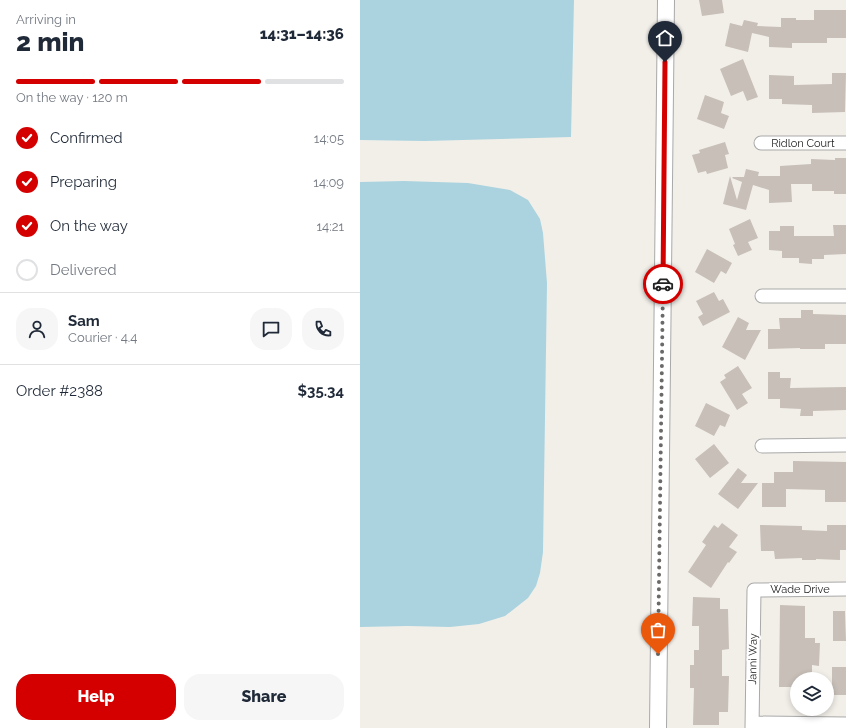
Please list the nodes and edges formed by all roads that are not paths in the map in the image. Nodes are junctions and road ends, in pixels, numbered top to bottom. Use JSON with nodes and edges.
{"nodes":[{"id":1,"x":666,"y":0,"type":"edge"},
{"id":2,"x":760,"y":143,"type":"dead end"},
{"id":3,"x":846,"y":143,"type":"edge"},
{"id":4,"x":762,"y":296,"type":"dead end"},
{"id":5,"x":846,"y":296,"type":"edge"},
{"id":6,"x":846,"y":445,"type":"edge"},
{"id":7,"x":762,"y":446,"type":"dead end"},
{"id":8,"x":846,"y":589,"type":"edge"},
{"id":9,"x":754,"y":590,"type":"joint"},
{"id":10,"x":846,"y":724,"type":"edge"},
{"id":11,"x":752,"y":726,"type":"edge"},
{"id":12,"x":658,"y":728,"type":"edge"}],
"edges":[{"from":1,"to":12,"type":"street"},
{"from":2,"to":3,"type":"street","name":"Ridlon Court"},
{"from":4,"to":5,"type":"street"},
{"from":6,"to":7,"type":"street"},
{"from":8,"to":9,"type":"street","name":"Wade Drive"},
{"from":9,"to":11,"type":"street","name":"Janni Way"},
{"from":10,"to":11,"type":"street"}]}
